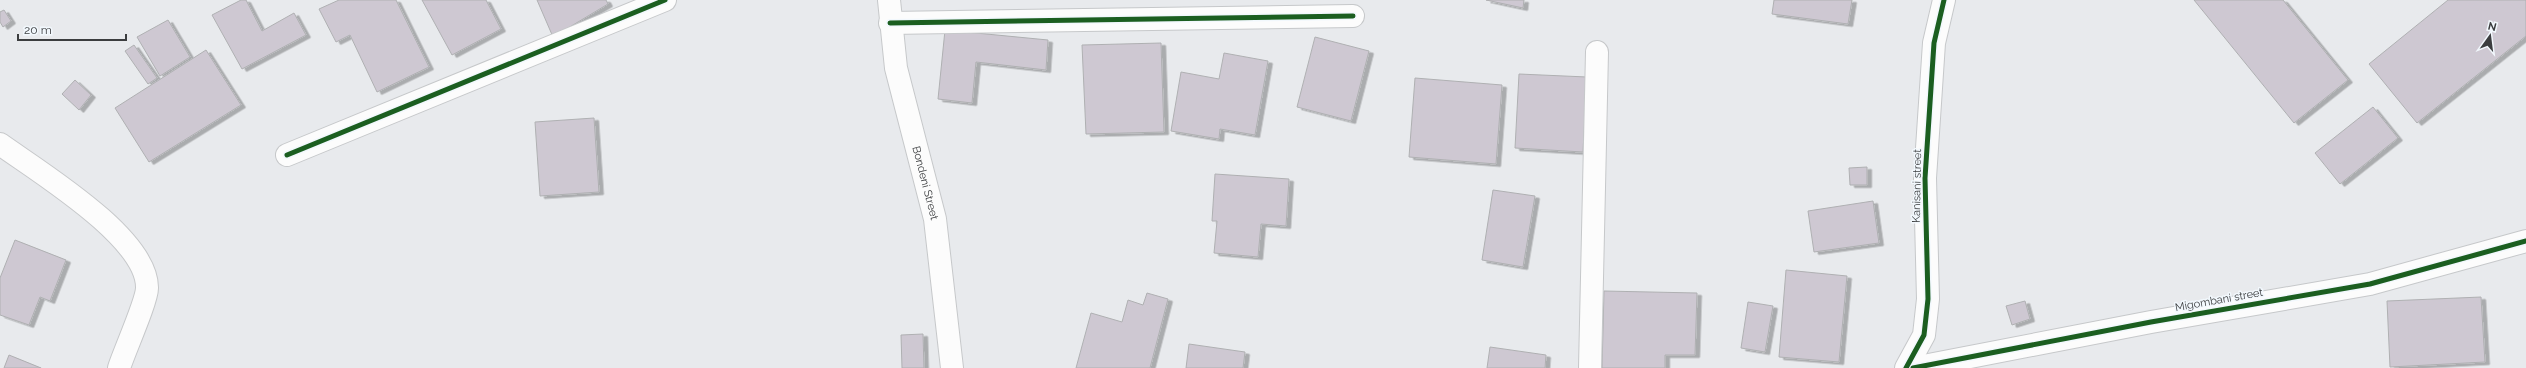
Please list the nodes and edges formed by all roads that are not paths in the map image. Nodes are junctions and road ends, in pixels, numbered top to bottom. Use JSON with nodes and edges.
{"nodes":[{"id":1,"x":665,"y":0,"type":"edge"},
{"id":2,"x":889,"y":0,"type":"edge"},
{"id":3,"x":1944,"y":0,"type":"edge"},
{"id":4,"x":1353,"y":16,"type":"dead end"},
{"id":5,"x":890,"y":23,"type":"junction"},
{"id":6,"x":1597,"y":52,"type":"dead end"},
{"id":7,"x":0,"y":144,"type":"edge"},
{"id":8,"x":287,"y":155,"type":"dead end"},
{"id":9,"x":2526,"y":241,"type":"edge"},
{"id":10,"x":118,"y":368,"type":"edge"},
{"id":11,"x":952,"y":368,"type":"edge"},
{"id":12,"x":1590,"y":368,"type":"edge"},
{"id":13,"x":1906,"y":368,"type":"edge"},
{"id":14,"x":1913,"y":368,"type":"edge"}],
"edges":[{"from":1,"to":8,"type":"street"},
{"from":2,"to":5,"type":"street","name":"Bondeni Street"},
{"from":3,"to":13,"type":"street","name":"Kanisani street"},
{"from":4,"to":5,"type":"street"},
{"from":5,"to":11,"type":"street","name":"Bondeni Street"},
{"from":6,"to":12,"type":"street"},
{"from":7,"to":10,"type":"street"},
{"from":9,"to":14,"type":"street","name":"Migombani street"}]}
